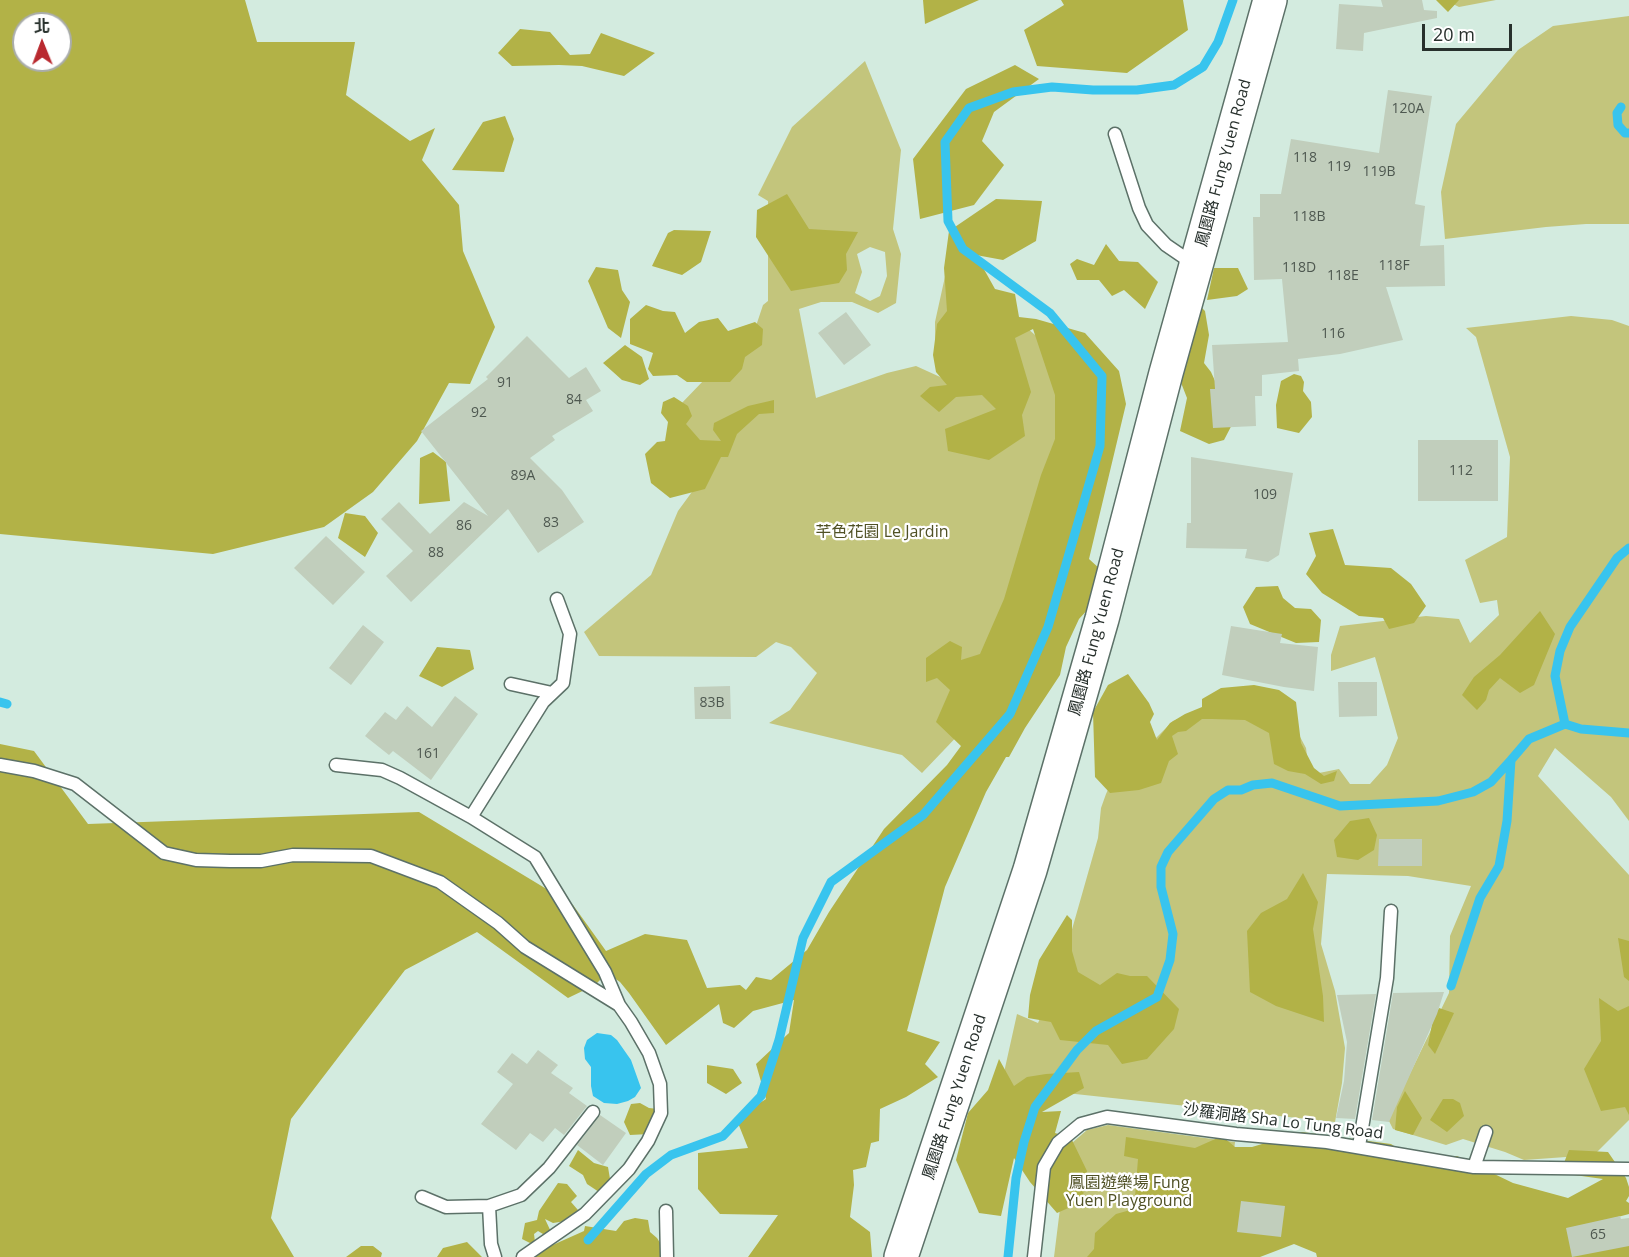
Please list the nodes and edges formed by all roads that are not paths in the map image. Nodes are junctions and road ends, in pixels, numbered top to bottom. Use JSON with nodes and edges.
{"nodes":[{"id":1,"x":1270,"y":0,"type":"edge"},
{"id":2,"x":1115,"y":134,"type":"dead end"},
{"id":3,"x":1191,"y":282,"type":"junction"},
{"id":4,"x":557,"y":599,"type":"dead end"},
{"id":5,"x":511,"y":684,"type":"dead end"},
{"id":6,"x":552,"y":693,"type":"junction"},
{"id":7,"x":0,"y":765,"type":"edge"},
{"id":8,"x":336,"y":765,"type":"dead end"},
{"id":9,"x":471,"y":817,"type":"junction"},
{"id":10,"x":530,"y":843,"type":"dead end"},
{"id":11,"x":535,"y":857,"type":"junction"},
{"id":12,"x":1391,"y":911,"type":"dead end"},
{"id":13,"x":619,"y":1005,"type":"junction"},
{"id":14,"x":593,"y":1112,"type":"dead end"},
{"id":15,"x":1486,"y":1132,"type":"dead end"},
{"id":16,"x":1359,"y":1146,"type":"junction"},
{"id":17,"x":1474,"y":1167,"type":"junction"},
{"id":18,"x":1629,"y":1169,"type":"edge"},
{"id":19,"x":422,"y":1197,"type":"dead end"},
{"id":20,"x":489,"y":1206,"type":"junction"},
{"id":21,"x":666,"y":1211,"type":"dead end"},
{"id":22,"x":495,"y":1257,"type":"edge"},
{"id":23,"x":523,"y":1257,"type":"edge"},
{"id":24,"x":668,"y":1257,"type":"edge"},
{"id":25,"x":901,"y":1257,"type":"edge"},
{"id":26,"x":1034,"y":1257,"type":"edge"}],
"edges":[{"from":1,"to":3,"type":"street","name":"鳳園路 Fung Yuen Road"},
{"from":2,"to":3,"type":"lane"},
{"from":3,"to":25,"type":"street","name":"鳳園路 Fung Yuen Road"},
{"from":4,"to":6,"type":"lane"},
{"from":5,"to":6,"type":"lane"},
{"from":6,"to":9,"type":"lane"},
{"from":7,"to":13,"type":"lane"},
{"from":8,"to":9,"type":"lane"},
{"from":9,"to":11,"type":"lane"},
{"from":10,"to":11,"type":"lane"},
{"from":11,"to":13,"type":"lane"},
{"from":12,"to":16,"type":"lane"},
{"from":13,"to":23,"type":"lane"},
{"from":14,"to":20,"type":"lane"},
{"from":15,"to":17,"type":"lane"},
{"from":16,"to":17,"type":"lane","name":"沙羅洞路 Sha Lo Tung Road"},
{"from":16,"to":26,"type":"lane","name":"沙羅洞路 Sha Lo Tung Road"},
{"from":17,"to":18,"type":"lane","name":"沙羅洞路 Sha Lo Tung Road"},
{"from":19,"to":20,"type":"lane"},
{"from":20,"to":22,"type":"lane"},
{"from":21,"to":24,"type":"lane"}]}
